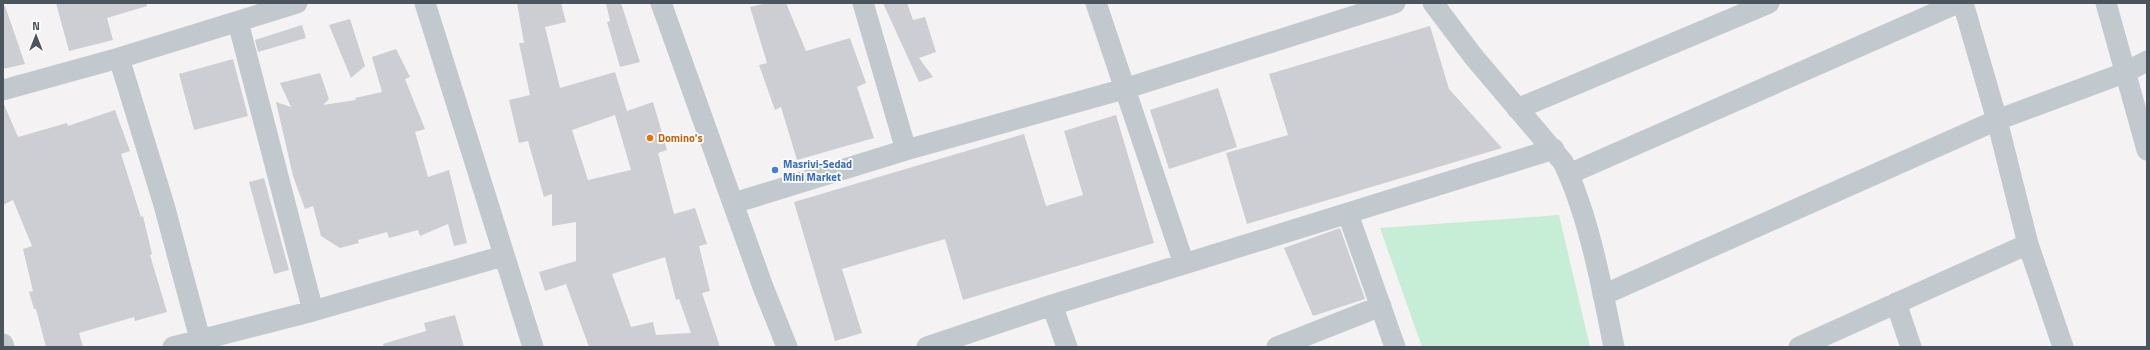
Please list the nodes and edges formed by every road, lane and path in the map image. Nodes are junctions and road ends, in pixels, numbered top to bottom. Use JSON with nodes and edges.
{"nodes":[{"id":1,"x":297,"y":3,"type":"edge"},
{"id":2,"x":425,"y":3,"type":"edge"},
{"id":3,"x":661,"y":3,"type":"edge"},
{"id":4,"x":863,"y":3,"type":"edge"},
{"id":5,"x":1096,"y":3,"type":"edge"},
{"id":6,"x":1395,"y":3,"type":"edge"},
{"id":7,"x":1432,"y":3,"type":"edge"},
{"id":8,"x":1769,"y":3,"type":"edge"},
{"id":9,"x":1958,"y":3,"type":"edge"},
{"id":10,"x":1963,"y":3,"type":"edge"},
{"id":11,"x":2106,"y":3,"type":"edge"},
{"id":12,"x":1351,"y":9,"type":"edge"},
{"id":13,"x":238,"y":22,"type":"junction"},
{"id":14,"x":119,"y":58,"type":"junction"},
{"id":15,"x":2147,"y":61,"type":"edge"},
{"id":16,"x":2124,"y":73,"type":"junction"},
{"id":17,"x":1124,"y":89,"type":"junction"},
{"id":18,"x":3,"y":90,"type":"edge"},
{"id":19,"x":1518,"y":109,"type":"junction"},
{"id":20,"x":1997,"y":120,"type":"junction"},
{"id":21,"x":1554,"y":149,"type":"junction"},
{"id":22,"x":906,"y":150,"type":"junction"},
{"id":23,"x":2147,"y":150,"type":"edge"},
{"id":24,"x":1568,"y":174,"type":"junction"},
{"id":25,"x":734,"y":203,"type":"junction"},
{"id":26,"x":1348,"y":214,"type":"junction"},
{"id":27,"x":2028,"y":244,"type":"junction"},
{"id":28,"x":503,"y":256,"type":"junction"},
{"id":29,"x":1184,"y":264,"type":"junction"},
{"id":30,"x":1603,"y":295,"type":"junction"},
{"id":31,"x":1896,"y":303,"type":"junction"},
{"id":32,"x":1052,"y":305,"type":"junction"},
{"id":33,"x":1381,"y":306,"type":"junction"},
{"id":34,"x":313,"y":311,"type":"junction"},
{"id":35,"x":200,"y":339,"type":"junction"},
{"id":36,"x":3,"y":344,"type":"edge"},
{"id":37,"x":4,"y":347,"type":"edge"},
{"id":38,"x":174,"y":347,"type":"edge"},
{"id":39,"x":532,"y":347,"type":"edge"},
{"id":40,"x":788,"y":347,"type":"edge"},
{"id":41,"x":927,"y":347,"type":"edge"},
{"id":42,"x":1067,"y":347,"type":"edge"},
{"id":43,"x":1277,"y":347,"type":"edge"},
{"id":44,"x":1396,"y":347,"type":"edge"},
{"id":45,"x":1614,"y":347,"type":"edge"},
{"id":46,"x":1799,"y":347,"type":"edge"},
{"id":47,"x":1910,"y":347,"type":"edge"},
{"id":48,"x":2063,"y":347,"type":"edge"}],
"edges":[{"from":1,"to":13,"type":"street"},
{"from":2,"to":28,"type":"street"},
{"from":3,"to":25,"type":"street"},
{"from":4,"to":22,"type":"street"},
{"from":5,"to":17,"type":"street"},
{"from":6,"to":12,"type":"street"},
{"from":7,"to":19,"type":"street"},
{"from":8,"to":19,"type":"street"},
{"from":9,"to":24,"type":"street"},
{"from":10,"to":20,"type":"street"},
{"from":11,"to":16,"type":"street"},
{"from":12,"to":17,"type":"street"},
{"from":13,"to":14,"type":"street"},
{"from":13,"to":34,"type":"street"},
{"from":14,"to":18,"type":"street"},
{"from":14,"to":35,"type":"street"},
{"from":15,"to":16,"type":"street"},
{"from":16,"to":20,"type":"street"},
{"from":16,"to":23,"type":"street"},
{"from":17,"to":22,"type":"street"},
{"from":17,"to":29,"type":"street"},
{"from":19,"to":21,"type":"street"},
{"from":20,"to":27,"type":"street"},
{"from":20,"to":30,"type":"street"},
{"from":21,"to":24,"type":"street"},
{"from":21,"to":26,"type":"street"},
{"from":22,"to":25,"type":"street"},
{"from":24,"to":30,"type":"street"},
{"from":25,"to":40,"type":"street"},
{"from":26,"to":29,"type":"street"},
{"from":26,"to":33,"type":"street"},
{"from":27,"to":31,"type":"street"},
{"from":27,"to":48,"type":"street"},
{"from":28,"to":34,"type":"street"},
{"from":28,"to":39,"type":"street"},
{"from":29,"to":32,"type":"street"},
{"from":30,"to":45,"type":"street"},
{"from":31,"to":46,"type":"street"},
{"from":31,"to":47,"type":"street"},
{"from":32,"to":41,"type":"street"},
{"from":32,"to":42,"type":"street"},
{"from":33,"to":43,"type":"street"},
{"from":33,"to":44,"type":"street"},
{"from":34,"to":35,"type":"street"},
{"from":35,"to":38,"type":"street"},
{"from":36,"to":37,"type":"street"}]}
